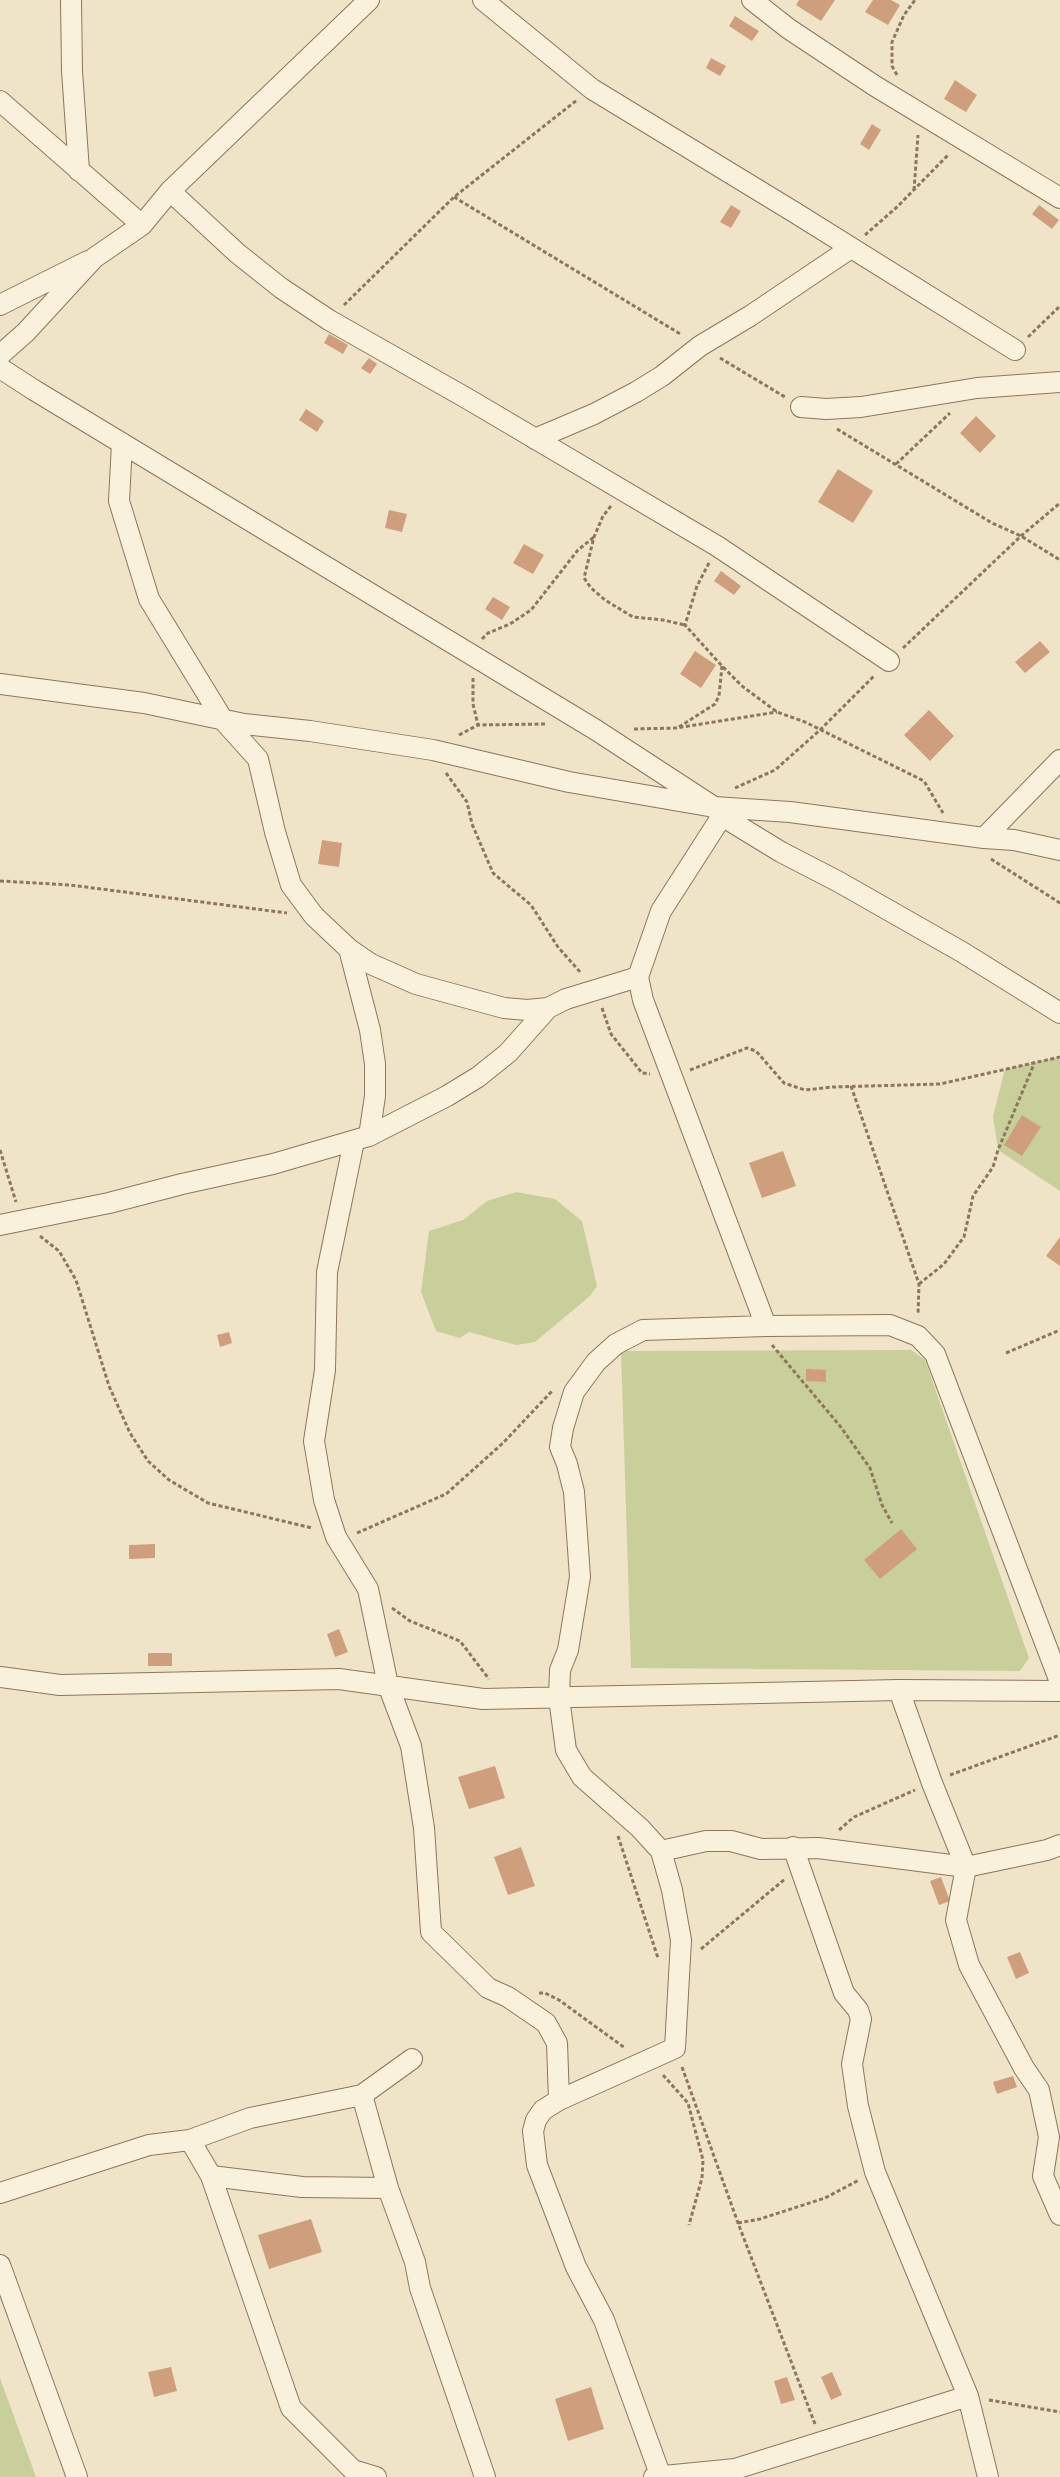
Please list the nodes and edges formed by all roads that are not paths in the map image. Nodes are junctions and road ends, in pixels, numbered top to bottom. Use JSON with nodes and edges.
{"nodes":[{"id":1,"x":71,"y":0,"type":"edge"},
{"id":2,"x":369,"y":0,"type":"edge"},
{"id":3,"x":483,"y":0,"type":"edge"},
{"id":4,"x":752,"y":0,"type":"edge"},
{"id":5,"x":0,"y":102,"type":"edge"},
{"id":6,"x":79,"y":170,"type":"junction"},
{"id":7,"x":170,"y":191,"type":"junction"},
{"id":8,"x":1060,"y":198,"type":"edge"},
{"id":9,"x":142,"y":225,"type":"junction"},
{"id":10,"x":851,"y":248,"type":"junction"},
{"id":11,"x":94,"y":258,"type":"junction"},
{"id":12,"x":0,"y":305,"type":"edge"},
{"id":13,"x":1015,"y":350,"type":"dead end"},
{"id":14,"x":0,"y":355,"type":"edge"},
{"id":15,"x":0,"y":368,"type":"edge"},
{"id":16,"x":1060,"y":382,"type":"edge"},
{"id":17,"x":801,"y":407,"type":"road end"},
{"id":18,"x":535,"y":439,"type":"junction"},
{"id":19,"x":122,"y":443,"type":"junction"},
{"id":20,"x":889,"y":661,"type":"dead end"},
{"id":21,"x":0,"y":684,"type":"edge"},
{"id":22,"x":223,"y":720,"type":"junction"},
{"id":23,"x":1060,"y":760,"type":"edge"},
{"id":24,"x":718,"y":812,"type":"junction"},
{"id":25,"x":985,"y":847,"type":"junction"},
{"id":26,"x":1060,"y":850,"type":"edge"},
{"id":27,"x":349,"y":949,"type":"junction"},
{"id":28,"x":638,"y":977,"type":"junction"},
{"id":29,"x":548,"y":1008,"type":"junction"},
{"id":30,"x":1060,"y":1013,"type":"edge"},
{"id":31,"x":361,"y":1139,"type":"junction"},
{"id":32,"x":0,"y":1225,"type":"edge"},
{"id":33,"x":766,"y":1326,"type":"junction"},
{"id":34,"x":0,"y":1676,"type":"edge"},
{"id":35,"x":1060,"y":1682,"type":"edge"},
{"id":36,"x":388,"y":1685,"type":"junction"},
{"id":37,"x":899,"y":1690,"type":"junction"},
{"id":38,"x":1060,"y":1691,"type":"edge"},
{"id":39,"x":559,"y":1698,"type":"junction"},
{"id":40,"x":1060,"y":1845,"type":"edge"},
{"id":41,"x":792,"y":1847,"type":"junction"},
{"id":42,"x":661,"y":1851,"type":"junction"},
{"id":43,"x":966,"y":1867,"type":"junction"},
{"id":44,"x":412,"y":2059,"type":"dead end"},
{"id":45,"x":362,"y":2095,"type":"junction"},
{"id":46,"x":559,"y":2100,"type":"junction"},
{"id":47,"x":190,"y":2140,"type":"junction"},
{"id":48,"x":211,"y":2176,"type":"junction"},
{"id":49,"x":388,"y":2188,"type":"junction"},
{"id":50,"x":0,"y":2193,"type":"edge"},
{"id":51,"x":1060,"y":2215,"type":"edge"},
{"id":52,"x":0,"y":2265,"type":"edge"},
{"id":53,"x":968,"y":2396,"type":"junction"},
{"id":54,"x":658,"y":2476,"type":"edge"},
{"id":55,"x":77,"y":2477,"type":"edge"},
{"id":56,"x":376,"y":2477,"type":"edge"},
{"id":57,"x":485,"y":2477,"type":"edge"},
{"id":58,"x":988,"y":2477,"type":"edge"}],
"edges":[{"from":1,"to":6,"type":"street"},
{"from":2,"to":7,"type":"street"},
{"from":3,"to":10,"type":"street"},
{"from":4,"to":8,"type":"street"},
{"from":5,"to":6,"type":"street"},
{"from":6,"to":9,"type":"street"},
{"from":7,"to":9,"type":"street"},
{"from":7,"to":18,"type":"street"},
{"from":9,"to":11,"type":"street"},
{"from":10,"to":13,"type":"street"},
{"from":10,"to":18,"type":"street"},
{"from":11,"to":12,"type":"street"},
{"from":11,"to":14,"type":"street"},
{"from":15,"to":19,"type":"street"},
{"from":16,"to":17,"type":"street"},
{"from":18,"to":20,"type":"street"},
{"from":19,"to":22,"type":"street"},
{"from":19,"to":24,"type":"street"},
{"from":21,"to":22,"type":"street"},
{"from":22,"to":24,"type":"street"},
{"from":22,"to":27,"type":"street"},
{"from":23,"to":25,"type":"street"},
{"from":24,"to":25,"type":"street"},
{"from":24,"to":28,"type":"street"},
{"from":24,"to":30,"type":"street"},
{"from":25,"to":26,"type":"street"},
{"from":27,"to":29,"type":"street"},
{"from":27,"to":31,"type":"street"},
{"from":28,"to":29,"type":"street"},
{"from":28,"to":33,"type":"street"},
{"from":29,"to":31,"type":"street"},
{"from":31,"to":32,"type":"street"},
{"from":31,"to":36,"type":"street"},
{"from":33,"to":35,"type":"street"},
{"from":33,"to":39,"type":"street"},
{"from":34,"to":36,"type":"street"},
{"from":36,"to":39,"type":"street"},
{"from":36,"to":46,"type":"street"},
{"from":37,"to":38,"type":"street"},
{"from":37,"to":39,"type":"street"},
{"from":37,"to":43,"type":"street"},
{"from":39,"to":42,"type":"street"},
{"from":40,"to":43,"type":"street"},
{"from":41,"to":42,"type":"street"},
{"from":41,"to":43,"type":"street"},
{"from":41,"to":53,"type":"street"},
{"from":42,"to":46,"type":"street"},
{"from":43,"to":51,"type":"street"},
{"from":44,"to":45,"type":"street"},
{"from":45,"to":47,"type":"street"},
{"from":45,"to":49,"type":"street"},
{"from":46,"to":54,"type":"street"},
{"from":47,"to":48,"type":"street"},
{"from":47,"to":50,"type":"street"},
{"from":48,"to":49,"type":"street"},
{"from":48,"to":56,"type":"street"},
{"from":49,"to":57,"type":"street"},
{"from":52,"to":55,"type":"street"},
{"from":53,"to":54,"type":"street"},
{"from":53,"to":58,"type":"street"}]}
